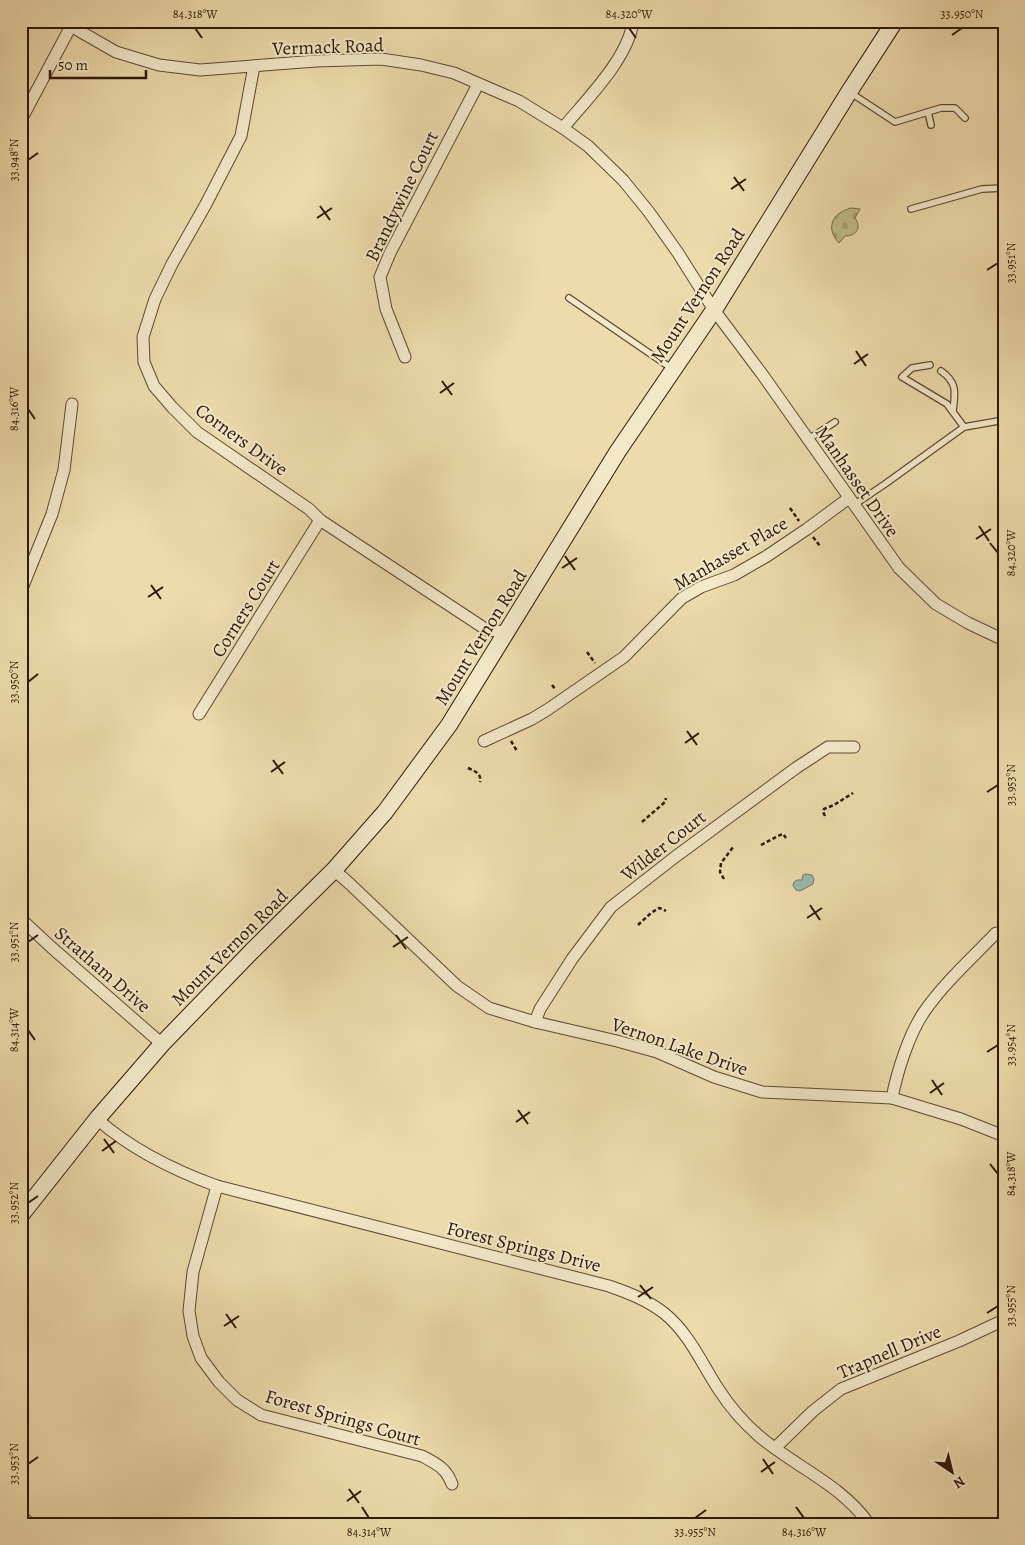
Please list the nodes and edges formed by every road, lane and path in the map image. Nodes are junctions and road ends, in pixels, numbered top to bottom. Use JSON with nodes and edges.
{"nodes":[{"id":1,"x":633,"y":21,"type":"edge"},
{"id":2,"x":895,"y":21,"type":"edge"},
{"id":3,"x":67,"y":23,"type":"edge"},
{"id":4,"x":254,"y":66,"type":"junction"},
{"id":5,"x":477,"y":84,"type":"junction"},
{"id":6,"x":849,"y":92,"type":"junction"},
{"id":7,"x":928,"y":112,"type":"junction"},
{"id":8,"x":965,"y":118,"type":"dead end"},
{"id":9,"x":21,"y":120,"type":"edge"},
{"id":10,"x":931,"y":125,"type":"dead end"},
{"id":11,"x":563,"y":128,"type":"junction"},
{"id":12,"x":1004,"y":188,"type":"edge"},
{"id":13,"x":911,"y":209,"type":"dead end"},
{"id":14,"x":569,"y":298,"type":"dead end"},
{"id":15,"x":714,"y":310,"type":"junction"},
{"id":16,"x":405,"y":357,"type":"dead end"},
{"id":17,"x":930,"y":365,"type":"dead end"},
{"id":18,"x":673,"y":370,"type":"junction"},
{"id":19,"x":941,"y":371,"type":"dead end"},
{"id":20,"x":72,"y":404,"type":"dead end"},
{"id":21,"x":953,"y":411,"type":"junction"},
{"id":22,"x":1004,"y":420,"type":"edge"},
{"id":23,"x":835,"y":422,"type":"dead end"},
{"id":24,"x":964,"y":427,"type":"junction"},
{"id":25,"x":807,"y":440,"type":"junction"},
{"id":26,"x":851,"y":501,"type":"junction"},
{"id":27,"x":790,"y":508,"type":"dead end"},
{"id":28,"x":320,"y":520,"type":"junction"},
{"id":29,"x":806,"y":530,"type":"junction"},
{"id":30,"x":21,"y":591,"type":"edge"},
{"id":31,"x":506,"y":632,"type":"junction"},
{"id":32,"x":1004,"y":640,"type":"edge"},
{"id":33,"x":199,"y":714,"type":"dead end"},
{"id":34,"x":484,"y":741,"type":"dead end"},
{"id":35,"x":854,"y":747,"type":"dead end"},
{"id":36,"x":468,"y":768,"type":"dead end"},
{"id":37,"x":480,"y":782,"type":"dead end"},
{"id":38,"x":853,"y":793,"type":"dead end"},
{"id":39,"x":666,"y":798,"type":"dead end"},
{"id":40,"x":825,"y":816,"type":"dead end"},
{"id":41,"x":642,"y":822,"type":"dead end"},
{"id":42,"x":786,"y":838,"type":"dead end"},
{"id":43,"x":734,"y":846,"type":"dead end"},
{"id":44,"x":761,"y":846,"type":"dead end"},
{"id":45,"x":334,"y":870,"type":"junction"},
{"id":46,"x":724,"y":879,"type":"dead end"},
{"id":47,"x":666,"y":911,"type":"dead end"},
{"id":48,"x":21,"y":920,"type":"edge"},
{"id":49,"x":638,"y":925,"type":"dead end"},
{"id":50,"x":996,"y":933,"type":"dead end"},
{"id":51,"x":535,"y":1022,"type":"junction"},
{"id":52,"x":162,"y":1044,"type":"junction"},
{"id":53,"x":892,"y":1098,"type":"junction"},
{"id":54,"x":97,"y":1119,"type":"junction"},
{"id":55,"x":1004,"y":1136,"type":"edge"},
{"id":56,"x":217,"y":1186,"type":"junction"},
{"id":57,"x":21,"y":1215,"type":"edge"},
{"id":58,"x":1004,"y":1320,"type":"edge"},
{"id":59,"x":775,"y":1448,"type":"junction"},
{"id":60,"x":452,"y":1484,"type":"dead end"},
{"id":61,"x":21,"y":1516,"type":"edge"},
{"id":62,"x":30,"y":1524,"type":"edge"},
{"id":63,"x":869,"y":1524,"type":"edge"}],
"edges":[{"from":1,"to":11,"type":"street"},
{"from":2,"to":6,"type":"main road","name":"Mount Vernon Road"},
{"from":3,"to":4,"type":"street","name":"Vermack Road"},
{"from":3,"to":9,"type":"street"},
{"from":4,"to":5,"type":"street","name":"Vermack Road"},
{"from":4,"to":28,"type":"street","name":"Corners Drive"},
{"from":5,"to":11,"type":"street","name":"Vermack Road"},
{"from":5,"to":16,"type":"street","name":"Brandywine Court"},
{"from":6,"to":7,"type":"lane"},
{"from":6,"to":15,"type":"main road","name":"Mount Vernon Road"},
{"from":7,"to":8,"type":"lane"},
{"from":7,"to":10,"type":"lane"},
{"from":11,"to":15,"type":"street","name":"Vermack Road"},
{"from":12,"to":13,"type":"lane"},
{"from":14,"to":18,"type":"lane"},
{"from":15,"to":18,"type":"main road","name":"Mount Vernon Road"},
{"from":15,"to":25,"type":"street","name":"Manhasset Drive"},
{"from":17,"to":21,"type":"lane"},
{"from":18,"to":31,"type":"main road","name":"Mount Vernon Road"},
{"from":19,"to":21,"type":"lane"},
{"from":20,"to":30,"type":"street"},
{"from":21,"to":24,"type":"lane"},
{"from":22,"to":24,"type":"lane"},
{"from":23,"to":25,"type":"lane"},
{"from":24,"to":26,"type":"lane"},
{"from":25,"to":26,"type":"street","name":"Manhasset Drive"},
{"from":26,"to":29,"type":"street","name":"Manhasset Place"},
{"from":26,"to":32,"type":"street","name":"Manhasset Drive"},
{"from":27,"to":29,"type":"path"},
{"from":28,"to":31,"type":"street","name":"Corners Drive"},
{"from":28,"to":33,"type":"street","name":"Corners Court"},
{"from":29,"to":34,"type":"street","name":"Manhasset Place"},
{"from":31,"to":45,"type":"main road","name":"Mount Vernon Road"},
{"from":35,"to":51,"type":"street","name":"Wilder Court"},
{"from":36,"to":37,"type":"path"},
{"from":38,"to":40,"type":"path"},
{"from":39,"to":41,"type":"path"},
{"from":42,"to":44,"type":"path"},
{"from":43,"to":46,"type":"path"},
{"from":45,"to":51,"type":"street","name":"Vernon Lake Drive"},
{"from":45,"to":52,"type":"main road","name":"Mount Vernon Road"},
{"from":47,"to":49,"type":"path"},
{"from":48,"to":52,"type":"street","name":"Stratham Drive"},
{"from":50,"to":53,"type":"street"},
{"from":51,"to":53,"type":"street","name":"Vernon Lake Drive"},
{"from":52,"to":54,"type":"main road","name":"Mount Vernon Road"},
{"from":53,"to":55,"type":"street","name":"Vernon Lake Drive"},
{"from":54,"to":56,"type":"street","name":"Forest Springs Drive"},
{"from":54,"to":57,"type":"main road","name":"Mount Vernon Road"},
{"from":56,"to":59,"type":"street","name":"Forest Springs Drive"},
{"from":56,"to":60,"type":"street","name":"Forest Springs Court"},
{"from":58,"to":59,"type":"street","name":"Trapnell Drive"},
{"from":59,"to":63,"type":"street","name":"Forest Springs Drive"},
{"from":61,"to":62,"type":"street"}]}
